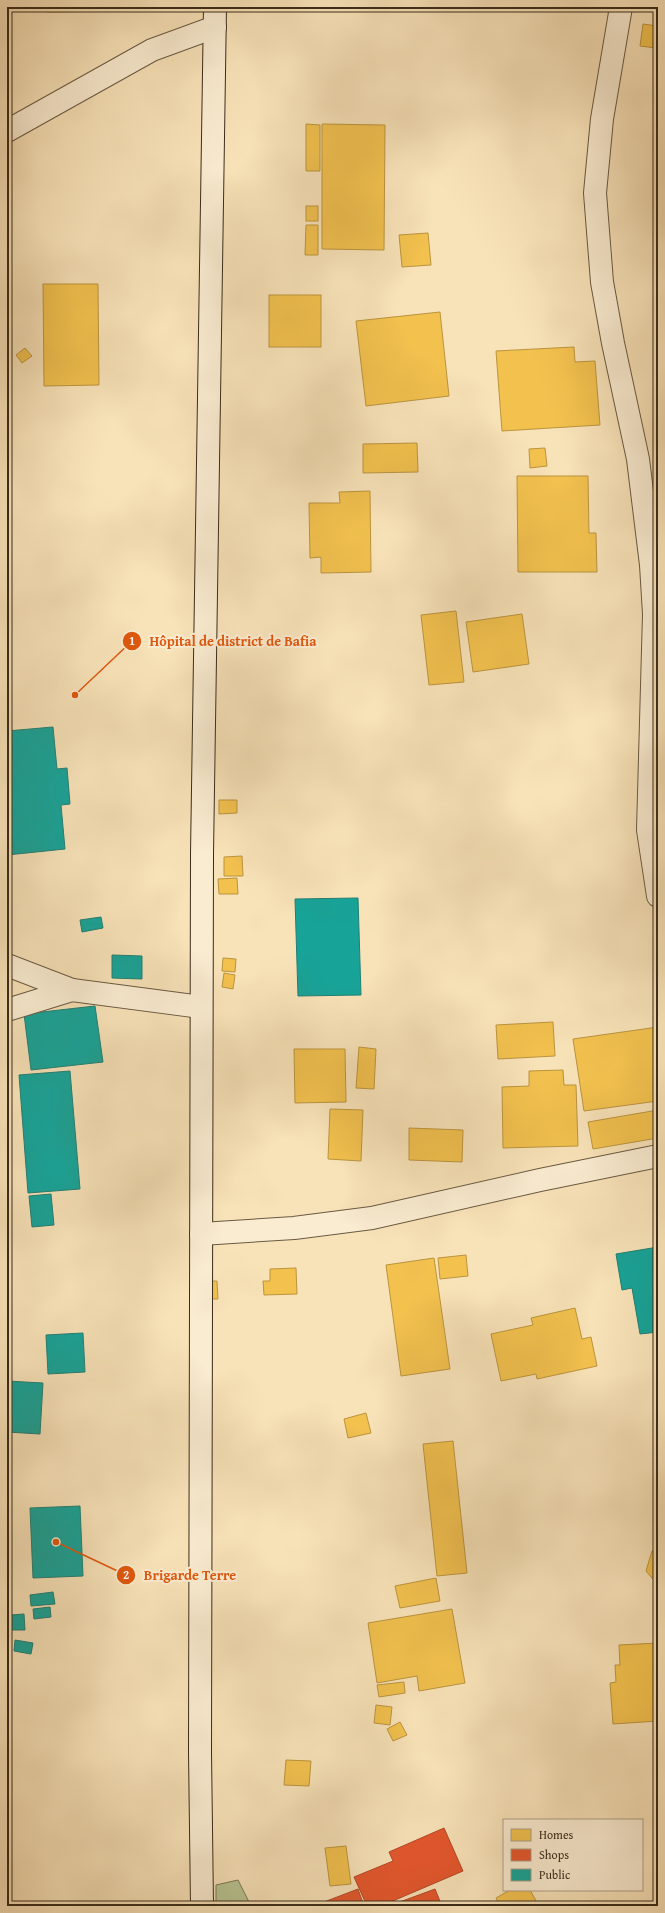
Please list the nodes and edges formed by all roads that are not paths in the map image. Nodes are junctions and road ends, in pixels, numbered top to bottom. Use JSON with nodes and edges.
{"nodes":[{"id":1,"x":621,"y":7,"type":"edge"},
{"id":2,"x":215,"y":17,"type":"edge"},
{"id":3,"x":7,"y":131,"type":"edge"},
{"id":4,"x":658,"y":896,"type":"edge"},
{"id":5,"x":7,"y":965,"type":"edge"},
{"id":6,"x":72,"y":990,"type":"junction"},
{"id":7,"x":201,"y":1007,"type":"junction"},
{"id":8,"x":7,"y":1010,"type":"edge"},
{"id":9,"x":658,"y":1156,"type":"edge"},
{"id":10,"x":201,"y":1234,"type":"junction"},
{"id":11,"x":202,"y":1906,"type":"edge"}],
"edges":[{"from":1,"to":4,"type":"street"},
{"from":2,"to":3,"type":"street"},
{"from":2,"to":7,"type":"street"},
{"from":5,"to":6,"type":"street"},
{"from":6,"to":7,"type":"street"},
{"from":6,"to":8,"type":"street"},
{"from":7,"to":10,"type":"street"},
{"from":9,"to":10,"type":"street"},
{"from":10,"to":11,"type":"street"}]}
